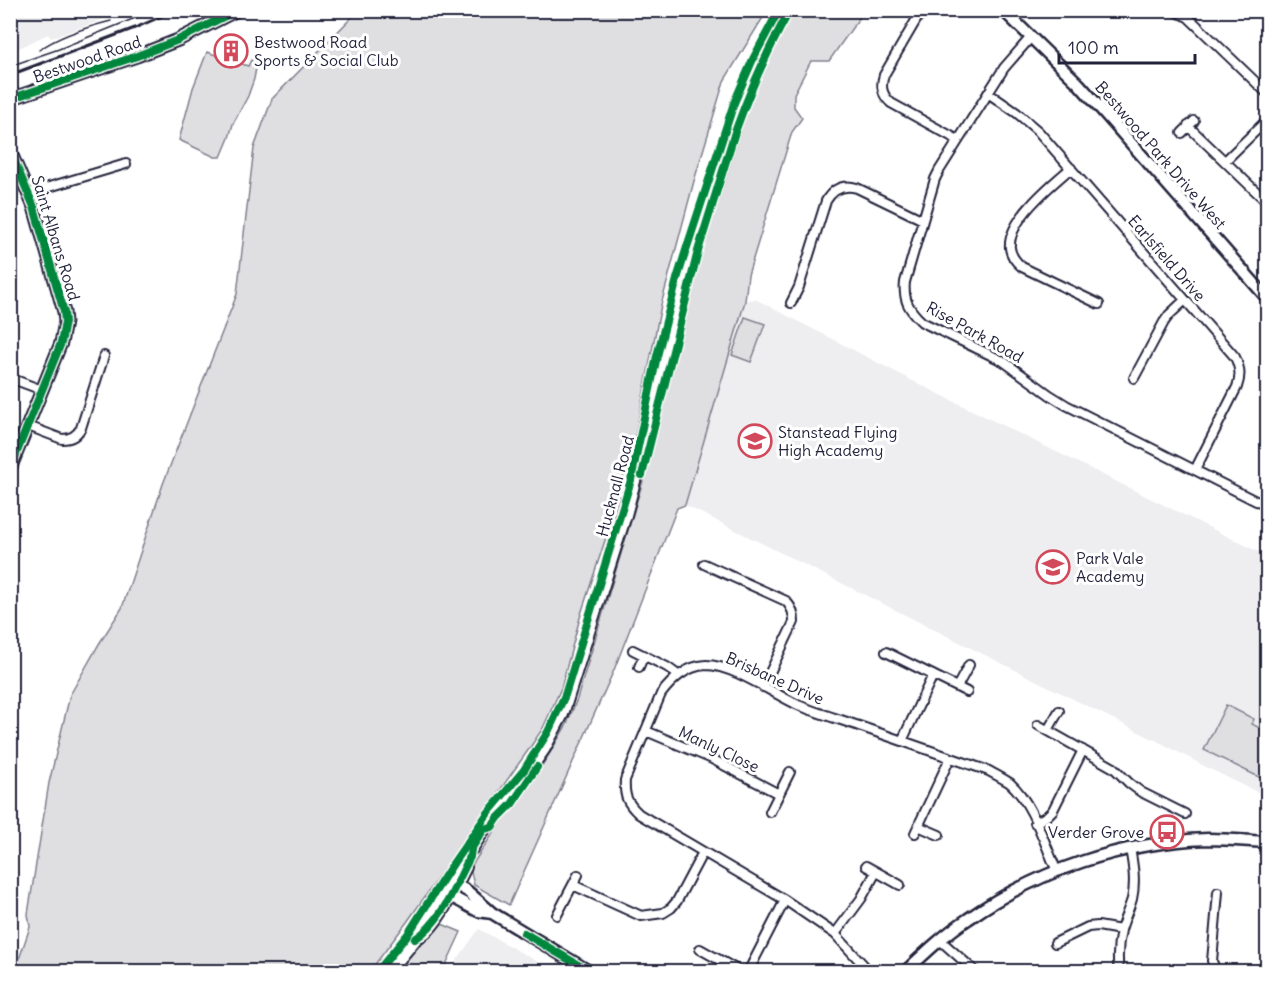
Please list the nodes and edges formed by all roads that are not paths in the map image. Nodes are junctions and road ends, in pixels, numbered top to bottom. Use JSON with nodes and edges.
{"nodes":[{"id":1,"x":237,"y":10,"type":"edge"},
{"id":2,"x":785,"y":10,"type":"edge"},
{"id":3,"x":922,"y":10,"type":"edge"},
{"id":4,"x":1003,"y":10,"type":"edge"},
{"id":5,"x":1138,"y":10,"type":"edge"},
{"id":6,"x":1156,"y":11,"type":"edge"},
{"id":7,"x":1031,"y":37,"type":"junction"},
{"id":8,"x":988,"y":93,"type":"junction"},
{"id":9,"x":1268,"y":94,"type":"edge"},
{"id":10,"x":10,"y":99,"type":"edge"},
{"id":11,"x":1268,"y":119,"type":"edge"},
{"id":12,"x":1182,"y":133,"type":"dead end"},
{"id":13,"x":958,"y":140,"type":"junction"},
{"id":14,"x":10,"y":151,"type":"edge"},
{"id":15,"x":1225,"y":161,"type":"junction"},
{"id":16,"x":126,"y":164,"type":"dead end"},
{"id":17,"x":1071,"y":168,"type":"junction"},
{"id":18,"x":29,"y":193,"type":"junction"},
{"id":19,"x":1268,"y":203,"type":"edge"},
{"id":20,"x":923,"y":220,"type":"junction"},
{"id":21,"x":1268,"y":299,"type":"edge"},
{"id":22,"x":1185,"y":300,"type":"junction"},
{"id":23,"x":791,"y":303,"type":"dead end"},
{"id":24,"x":1099,"y":304,"type":"dead end"},
{"id":25,"x":104,"y":356,"type":"dead end"},
{"id":26,"x":10,"y":378,"type":"edge"},
{"id":27,"x":1134,"y":378,"type":"dead end"},
{"id":28,"x":42,"y":390,"type":"junction"},
{"id":29,"x":28,"y":426,"type":"junction"},
{"id":30,"x":11,"y":466,"type":"edge"},
{"id":31,"x":1194,"y":470,"type":"junction"},
{"id":32,"x":1268,"y":503,"type":"edge"},
{"id":33,"x":704,"y":564,"type":"dead end"},
{"id":34,"x":714,"y":568,"type":"junction"},
{"id":35,"x":709,"y":578,"type":"dead end"},
{"id":36,"x":633,"y":650,"type":"dead end"},
{"id":37,"x":886,"y":652,"type":"dead end"},
{"id":38,"x":644,"y":656,"type":"junction"},
{"id":39,"x":896,"y":657,"type":"junction"},
{"id":40,"x":891,"y":665,"type":"dead end"},
{"id":41,"x":969,"y":665,"type":"dead end"},
{"id":42,"x":639,"y":667,"type":"dead end"},
{"id":43,"x":678,"y":675,"type":"junction"},
{"id":44,"x":933,"y":675,"type":"junction"},
{"id":45,"x":763,"y":687,"type":"junction"},
{"id":46,"x":957,"y":687,"type":"junction"},
{"id":47,"x":967,"y":692,"type":"dead end"},
{"id":48,"x":1059,"y":711,"type":"dead end"},
{"id":49,"x":1038,"y":725,"type":"dead end"},
{"id":50,"x":1048,"y":730,"type":"junction"},
{"id":51,"x":646,"y":731,"type":"junction"},
{"id":52,"x":902,"y":741,"type":"junction"},
{"id":53,"x":1083,"y":750,"type":"junction"},
{"id":54,"x":950,"y":758,"type":"junction"},
{"id":55,"x":790,"y":772,"type":"dead end"},
{"id":56,"x":779,"y":794,"type":"junction"},
{"id":57,"x":770,"y":812,"type":"dead end"},
{"id":58,"x":1185,"y":814,"type":"dead end"},
{"id":59,"x":1035,"y":823,"type":"junction"},
{"id":60,"x":939,"y":835,"type":"dead end"},
{"id":61,"x":1268,"y":842,"type":"edge"},
{"id":62,"x":1130,"y":848,"type":"junction"},
{"id":63,"x":703,"y":852,"type":"junction"},
{"id":64,"x":866,"y":866,"type":"dead end"},
{"id":65,"x":1057,"y":871,"type":"junction"},
{"id":66,"x":876,"y":872,"type":"junction"},
{"id":67,"x":578,"y":875,"type":"dead end"},
{"id":68,"x":452,"y":882,"type":"junction"},
{"id":69,"x":573,"y":885,"type":"junction"},
{"id":70,"x":900,"y":885,"type":"dead end"},
{"id":71,"x":1218,"y":892,"type":"dead end"},
{"id":72,"x":446,"y":894,"type":"junction"},
{"id":73,"x":785,"y":900,"type":"junction"},
{"id":74,"x":1217,"y":905,"type":"junction"},
{"id":75,"x":1227,"y":905,"type":"dead end"},
{"id":76,"x":492,"y":913,"type":"junction"},
{"id":77,"x":557,"y":915,"type":"dead end"},
{"id":78,"x":1121,"y":930,"type":"junction"},
{"id":79,"x":835,"y":934,"type":"junction"},
{"id":80,"x":1066,"y":938,"type":"junction"},
{"id":81,"x":940,"y":940,"type":"junction"},
{"id":82,"x":1055,"y":944,"type":"dead end"},
{"id":83,"x":1071,"y":947,"type":"dead end"},
{"id":84,"x":700,"y":949,"type":"dead end"},
{"id":85,"x":710,"y":954,"type":"junction"},
{"id":86,"x":704,"y":964,"type":"dead end"},
{"id":87,"x":388,"y":972,"type":"edge"},
{"id":88,"x":590,"y":972,"type":"edge"},
{"id":89,"x":741,"y":972,"type":"edge"},
{"id":90,"x":748,"y":972,"type":"edge"},
{"id":91,"x":870,"y":972,"type":"edge"},
{"id":92,"x":905,"y":972,"type":"edge"},
{"id":93,"x":976,"y":972,"type":"edge"},
{"id":94,"x":1119,"y":972,"type":"edge"},
{"id":95,"x":1216,"y":972,"type":"edge"}],
"edges":[{"from":1,"to":10,"type":"street","name":"Bestwood Road"},
{"from":2,"to":68,"type":"main road","name":"Hucknall Road"},
{"from":3,"to":13,"type":"street"},
{"from":4,"to":7,"type":"street","name":"Bestwood Park Drive West"},
{"from":5,"to":6,"type":"street"},
{"from":6,"to":9,"type":"street"},
{"from":7,"to":8,"type":"street","name":"Rise Park Road"},
{"from":7,"to":21,"type":"street","name":"Bestwood Park Drive West"},
{"from":8,"to":13,"type":"street","name":"Rise Park Road"},
{"from":8,"to":17,"type":"street","name":"Earlsfield Drive"},
{"from":11,"to":15,"type":"street"},
{"from":12,"to":15,"type":"street"},
{"from":13,"to":20,"type":"street","name":"Rise Park Road"},
{"from":14,"to":18,"type":"street","name":"Saint Albans Road"},
{"from":15,"to":19,"type":"street"},
{"from":16,"to":18,"type":"street"},
{"from":17,"to":22,"type":"street","name":"Earlsfield Drive"},
{"from":17,"to":24,"type":"street"},
{"from":18,"to":28,"type":"street","name":"Saint Albans Road"},
{"from":20,"to":23,"type":"street"},
{"from":20,"to":31,"type":"street","name":"Rise Park Road"},
{"from":22,"to":27,"type":"street"},
{"from":22,"to":31,"type":"street","name":"Earlsfield Drive"},
{"from":25,"to":29,"type":"street"},
{"from":26,"to":28,"type":"street"},
{"from":28,"to":29,"type":"street","name":"Saint Albans Road"},
{"from":29,"to":30,"type":"street","name":"Saint Albans Road"},
{"from":31,"to":32,"type":"street","name":"Rise Park Road"},
{"from":33,"to":34,"type":"street"},
{"from":34,"to":35,"type":"street"},
{"from":34,"to":45,"type":"street"},
{"from":36,"to":38,"type":"street"},
{"from":37,"to":39,"type":"street"},
{"from":38,"to":42,"type":"street"},
{"from":38,"to":43,"type":"street"},
{"from":39,"to":40,"type":"street"},
{"from":39,"to":44,"type":"street"},
{"from":41,"to":46,"type":"street"},
{"from":43,"to":45,"type":"street","name":"Brisbane Drive"},
{"from":43,"to":51,"type":"street"},
{"from":44,"to":46,"type":"street"},
{"from":44,"to":52,"type":"street"},
{"from":45,"to":52,"type":"street","name":"Brisbane Drive"},
{"from":46,"to":47,"type":"street"},
{"from":48,"to":50,"type":"street"},
{"from":49,"to":50,"type":"street"},
{"from":50,"to":53,"type":"street"},
{"from":51,"to":56,"type":"street","name":"Manly Close"},
{"from":51,"to":63,"type":"street"},
{"from":52,"to":54,"type":"street","name":"Brisbane Drive"},
{"from":53,"to":58,"type":"street"},
{"from":53,"to":59,"type":"street"},
{"from":54,"to":59,"type":"street","name":"Brisbane Drive"},
{"from":54,"to":60,"type":"street"},
{"from":55,"to":56,"type":"street"},
{"from":56,"to":57,"type":"street"},
{"from":59,"to":65,"type":"street","name":"Brisbane Drive"},
{"from":61,"to":62,"type":"street"},
{"from":62,"to":65,"type":"street"},
{"from":62,"to":78,"type":"street"},
{"from":63,"to":69,"type":"street"},
{"from":63,"to":73,"type":"street"},
{"from":64,"to":66,"type":"street"},
{"from":65,"to":81,"type":"street"},
{"from":66,"to":70,"type":"street"},
{"from":66,"to":79,"type":"street"},
{"from":67,"to":69,"type":"street"},
{"from":68,"to":72,"type":"main road","name":"Hucknall Road"},
{"from":68,"to":76,"type":"street"},
{"from":69,"to":77,"type":"street"},
{"from":71,"to":74,"type":"street"},
{"from":72,"to":76,"type":"street"},
{"from":72,"to":87,"type":"main road","name":"Hucknall Road"},
{"from":73,"to":79,"type":"street"},
{"from":73,"to":90,"type":"street"},
{"from":74,"to":75,"type":"street"},
{"from":74,"to":95,"type":"street"},
{"from":76,"to":88,"type":"street"},
{"from":78,"to":80,"type":"street"},
{"from":78,"to":94,"type":"street"},
{"from":79,"to":91,"type":"street"},
{"from":80,"to":82,"type":"street"},
{"from":80,"to":83,"type":"street"},
{"from":81,"to":92,"type":"street"},
{"from":81,"to":93,"type":"street"},
{"from":84,"to":85,"type":"street"},
{"from":85,"to":86,"type":"street"},
{"from":85,"to":89,"type":"street"}]}
